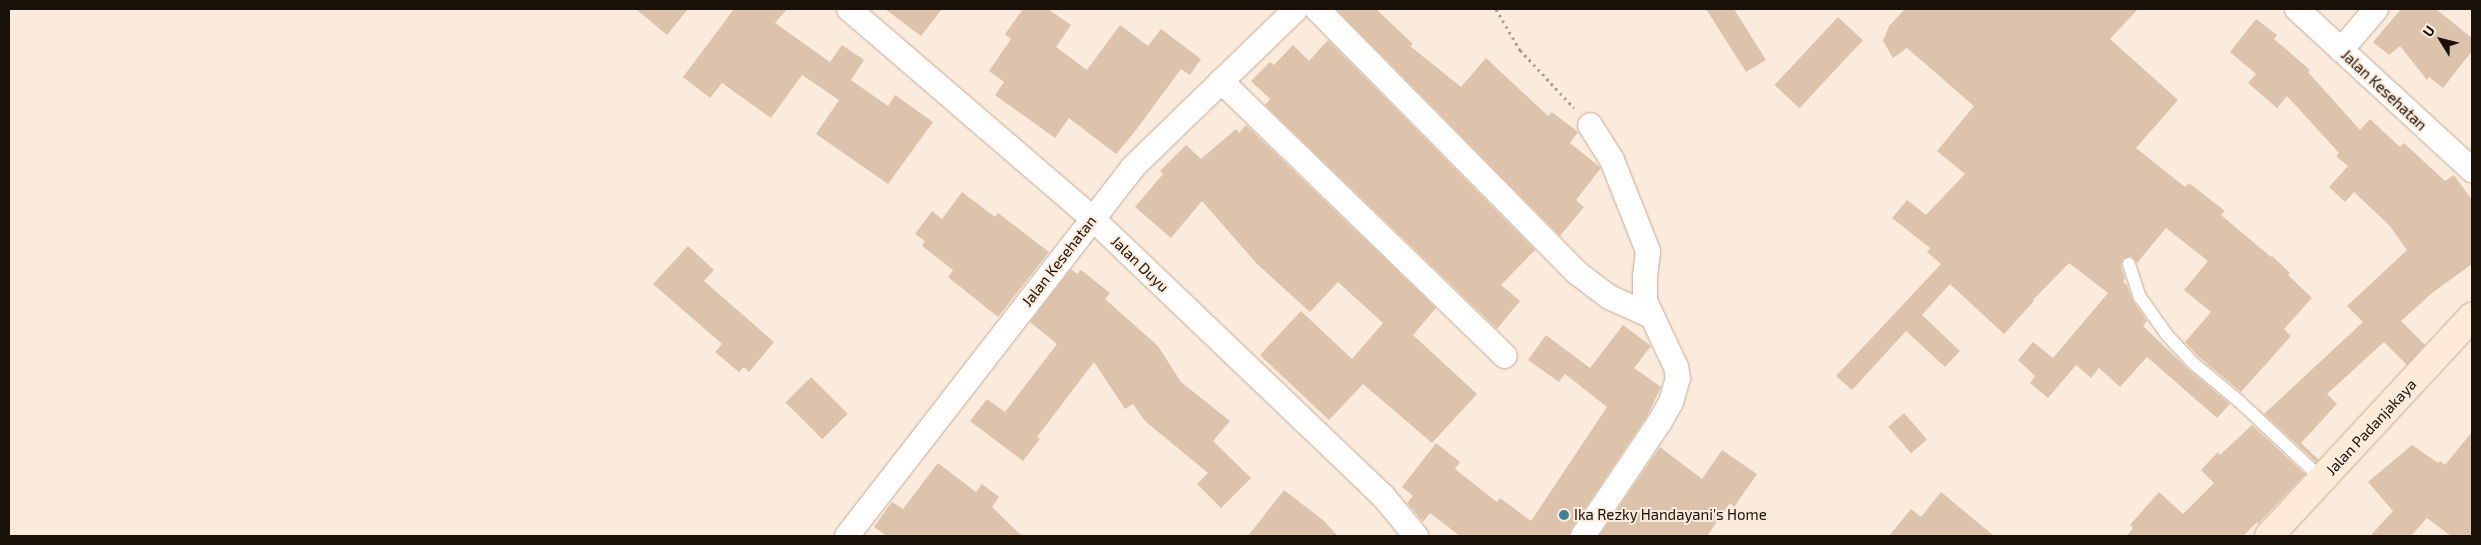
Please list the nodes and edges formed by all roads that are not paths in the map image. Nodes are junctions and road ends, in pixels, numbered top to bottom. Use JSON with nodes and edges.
{"nodes":[{"id":1,"x":849,"y":9,"type":"edge"},
{"id":2,"x":1296,"y":9,"type":"edge"},
{"id":3,"x":1317,"y":9,"type":"edge"},
{"id":4,"x":2297,"y":9,"type":"edge"},
{"id":5,"x":2376,"y":9,"type":"edge"},
{"id":6,"x":2341,"y":50,"type":"junction"},
{"id":7,"x":1221,"y":81,"type":"junction"},
{"id":8,"x":1590,"y":125,"type":"road end"},
{"id":9,"x":2472,"y":170,"type":"edge"},
{"id":10,"x":1092,"y":218,"type":"junction"},
{"id":11,"x":2129,"y":264,"type":"dead end"},
{"id":12,"x":1650,"y":316,"type":"junction"},
{"id":13,"x":2472,"y":317,"type":"edge"},
{"id":14,"x":1506,"y":356,"type":"dead end"},
{"id":15,"x":2322,"y":479,"type":"junction"},
{"id":16,"x":847,"y":536,"type":"edge"},
{"id":17,"x":1416,"y":536,"type":"edge"},
{"id":18,"x":1583,"y":536,"type":"edge"},
{"id":19,"x":2269,"y":536,"type":"edge"}],
"edges":[{"from":1,"to":10,"type":"street","name":"Jalan Duyu"},
{"from":2,"to":7,"type":"street","name":"Jalan Kesehatan"},
{"from":3,"to":12,"type":"street"},
{"from":4,"to":6,"type":"street","name":"Jalan Kesehatan"},
{"from":5,"to":6,"type":"street"},
{"from":6,"to":9,"type":"street","name":"Jalan Kesehatan"},
{"from":7,"to":10,"type":"street","name":"Jalan Kesehatan"},
{"from":7,"to":14,"type":"street"},
{"from":8,"to":12,"type":"street"},
{"from":10,"to":16,"type":"street","name":"Jalan Kesehatan"},
{"from":10,"to":17,"type":"street","name":"Jalan Duyu"},
{"from":11,"to":15,"type":"lane"},
{"from":12,"to":18,"type":"street"},
{"from":13,"to":15,"type":"street","name":"Jalan Padanjakaya"},
{"from":15,"to":19,"type":"street","name":"Jalan Padanjakaya"}]}
